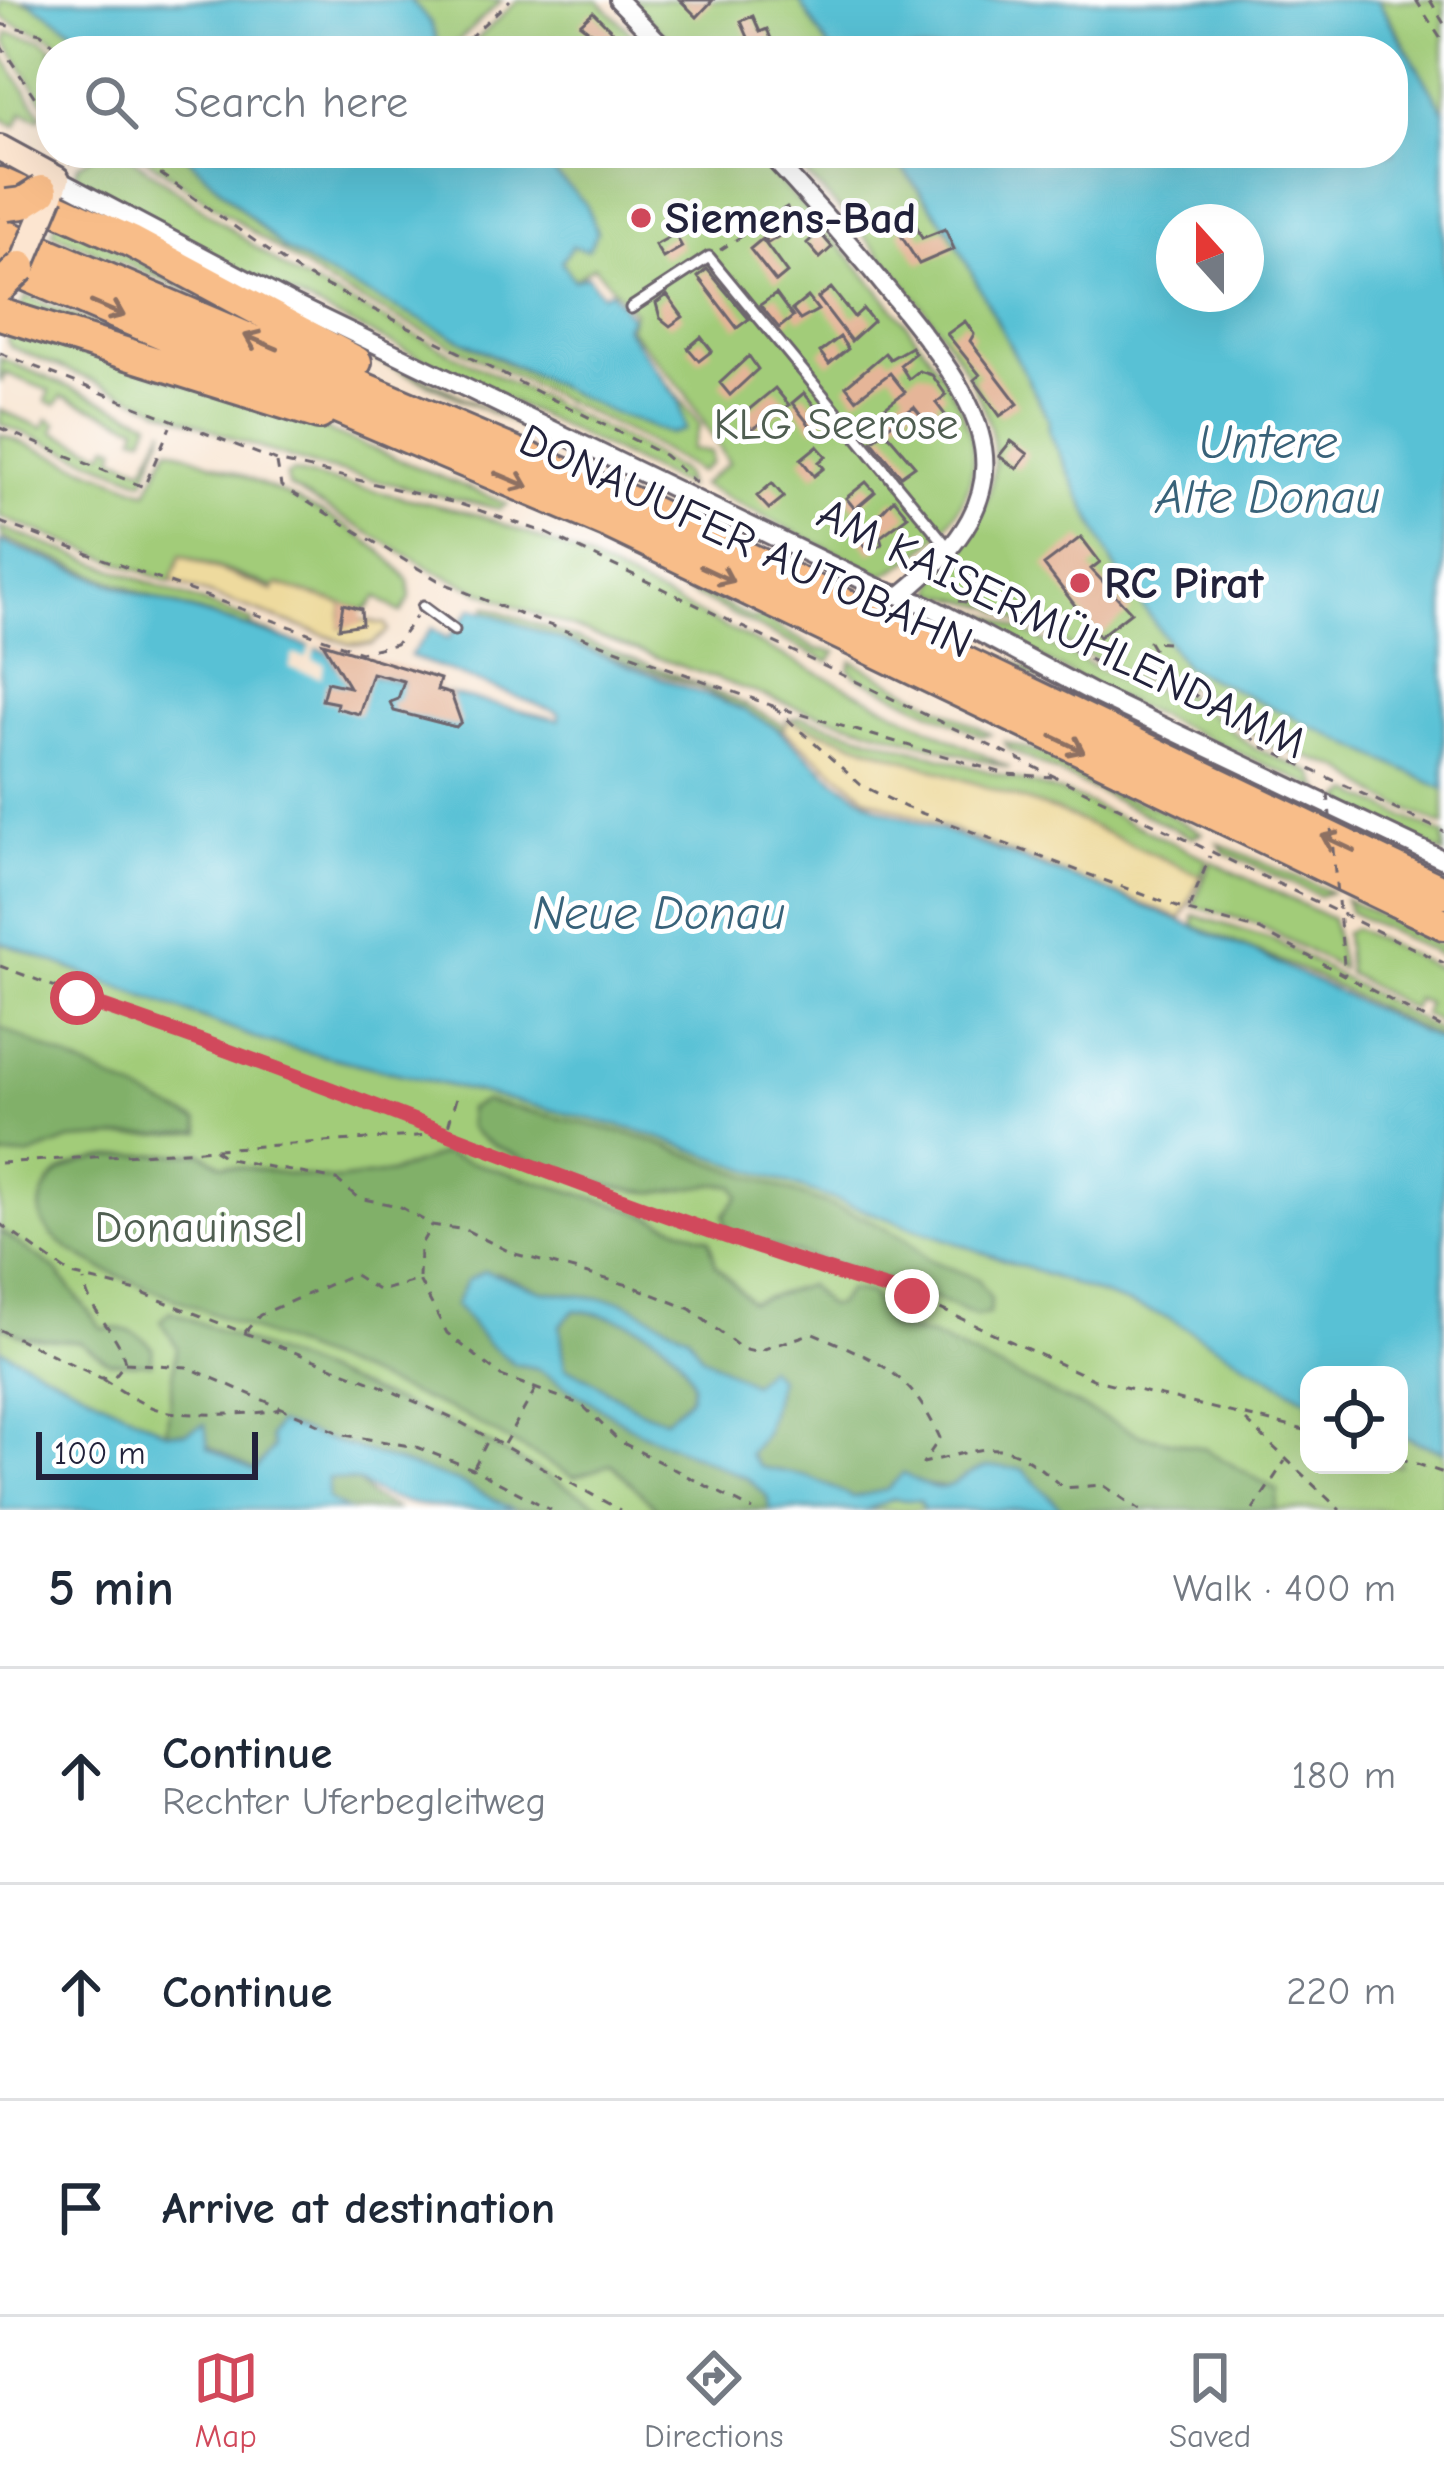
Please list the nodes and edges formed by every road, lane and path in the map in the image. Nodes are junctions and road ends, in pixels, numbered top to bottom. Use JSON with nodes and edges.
{"nodes":[{"id":1,"x":510,"y":0,"type":"edge"},
{"id":2,"x":618,"y":0,"type":"edge"},
{"id":3,"x":1416,"y":0,"type":"edge"},
{"id":4,"x":1430,"y":0,"type":"edge"},
{"id":5,"x":0,"y":24,"type":"edge"},
{"id":6,"x":1444,"y":24,"type":"edge"},
{"id":7,"x":44,"y":36,"type":"edge"},
{"id":8,"x":471,"y":36,"type":"edge"},
{"id":9,"x":653,"y":36,"type":"edge"},
{"id":10,"x":1443,"y":42,"type":"edge"},
{"id":11,"x":0,"y":44,"type":"edge"},
{"id":12,"x":1434,"y":45,"type":"dead end"},
{"id":13,"x":36,"y":99,"type":"edge"},
{"id":14,"x":0,"y":148,"type":"edge"},
{"id":15,"x":71,"y":168,"type":"edge"},
{"id":16,"x":152,"y":168,"type":"edge"},
{"id":17,"x":782,"y":168,"type":"edge"},
{"id":18,"x":55,"y":182,"type":"junction"},
{"id":19,"x":807,"y":195,"type":"junction"},
{"id":20,"x":2,"y":205,"type":"edge"},
{"id":21,"x":709,"y":257,"type":"junction"},
{"id":22,"x":13,"y":266,"type":"edge"},
{"id":23,"x":631,"y":308,"type":"dead end"},
{"id":24,"x":0,"y":314,"type":"edge"},
{"id":25,"x":0,"y":353,"type":"edge"},
{"id":26,"x":447,"y":420,"type":"junction"},
{"id":27,"x":171,"y":424,"type":"junction"},
{"id":28,"x":0,"y":428,"type":"edge"},
{"id":29,"x":412,"y":437,"type":"junction"},
{"id":30,"x":277,"y":461,"type":"junction"},
{"id":31,"x":698,"y":489,"type":"dead end"},
{"id":32,"x":0,"y":522,"type":"edge"},
{"id":33,"x":949,"y":549,"type":"junction"},
{"id":34,"x":441,"y":582,"type":"junction"},
{"id":35,"x":901,"y":595,"type":"junction"},
{"id":36,"x":940,"y":599,"type":"dead end"},
{"id":37,"x":423,"y":607,"type":"junction"},
{"id":38,"x":454,"y":630,"type":"dead end"},
{"id":39,"x":1159,"y":632,"type":"dead end"},
{"id":40,"x":1149,"y":642,"type":"junction"},
{"id":41,"x":1167,"y":643,"type":"dead end"},
{"id":42,"x":1176,"y":686,"type":"junction"},
{"id":43,"x":773,"y":706,"type":"junction"},
{"id":44,"x":1054,"y":778,"type":"junction"},
{"id":45,"x":1329,"y":779,"type":"junction"},
{"id":46,"x":1444,"y":832,"type":"edge"},
{"id":47,"x":1211,"y":854,"type":"junction"},
{"id":48,"x":1444,"y":860,"type":"edge"},
{"id":49,"x":1444,"y":892,"type":"edge"},
{"id":50,"x":1188,"y":911,"type":"junction"},
{"id":51,"x":1340,"y":913,"type":"junction"},
{"id":52,"x":1444,"y":924,"type":"edge"},
{"id":53,"x":1444,"y":963,"type":"edge"},
{"id":54,"x":0,"y":966,"type":"edge"},
{"id":55,"x":1345,"y":977,"type":"junction"},
{"id":56,"x":1444,"y":1029,"type":"edge"},
{"id":57,"x":458,"y":1090,"type":"dead end"},
{"id":58,"x":446,"y":1134,"type":"junction"},
{"id":59,"x":212,"y":1149,"type":"junction"},
{"id":60,"x":0,"y":1163,"type":"edge"},
{"id":61,"x":0,"y":1224,"type":"edge"},
{"id":62,"x":432,"y":1225,"type":"junction"},
{"id":63,"x":83,"y":1279,"type":"junction"},
{"id":64,"x":419,"y":1280,"type":"junction"},
{"id":65,"x":0,"y":1330,"type":"edge"},
{"id":66,"x":243,"y":1334,"type":"junction"},
{"id":67,"x":125,"y":1363,"type":"junction"},
{"id":68,"x":101,"y":1378,"type":"junction"},
{"id":69,"x":536,"y":1388,"type":"junction"},
{"id":70,"x":284,"y":1408,"type":"junction"},
{"id":71,"x":1244,"y":1419,"type":"junction"},
{"id":72,"x":1300,"y":1429,"type":"edge"},
{"id":73,"x":489,"y":1438,"type":"junction"},
{"id":74,"x":503,"y":1446,"type":"junction"},
{"id":75,"x":1286,"y":1459,"type":"junction"},
{"id":76,"x":1408,"y":1461,"type":"edge"},
{"id":77,"x":473,"y":1468,"type":"junction"},
{"id":78,"x":1444,"y":1473,"type":"edge"},
{"id":79,"x":616,"y":1509,"type":"edge"},
{"id":80,"x":550,"y":1510,"type":"edge"},
{"id":81,"x":753,"y":1510,"type":"edge"},
{"id":82,"x":1140,"y":1510,"type":"edge"},
{"id":83,"x":1253,"y":1510,"type":"edge"},
{"id":84,"x":1340,"y":1510,"type":"edge"}],
"edges":[{"from":1,"to":8,"type":"path"},
{"from":2,"to":9,"type":"street"},
{"from":3,"to":10,"type":"path"},
{"from":4,"to":6,"type":"path"},
{"from":5,"to":7,"type":"path"},
{"from":10,"to":12,"type":"path"},
{"from":11,"to":13,"type":"path"},
{"from":14,"to":18,"type":"street","name":"AM KAISERMÜHLENDAMM"},
{"from":15,"to":18,"type":"path"},
{"from":16,"to":31,"type":"path"},
{"from":17,"to":19,"type":"street"},
{"from":18,"to":20,"type":"highway","bridge":true},
{"from":18,"to":22,"type":"street","bridge":true},
{"from":18,"to":35,"type":"street","name":"AM KAISERMÜHLENDAMM"},
{"from":19,"to":21,"type":"path"},
{"from":19,"to":33,"type":"street"},
{"from":20,"to":22,"type":"highway","bridge":true},
{"from":26,"to":20,"type":"highway","name":"DONAUUFER AUTOBAHN","one_way":true},
{"from":20,"to":26,"type":"highway"},
{"from":21,"to":23,"type":"lane"},
{"from":21,"to":33,"type":"lane"},
{"from":22,"to":29,"type":"highway","name":"DONAUUFER AUTOBAHN","one_way":true},
{"from":24,"to":29,"type":"highway"},
{"from":25,"to":27,"type":"path"},
{"from":49,"to":26,"type":"highway","name":"DONAUUFER AUTOBAHN","one_way":true},
{"from":27,"to":28,"type":"path"},
{"from":27,"to":30,"type":"path"},
{"from":29,"to":52,"type":"highway","name":"DONAUUFER AUTOBAHN","one_way":true},
{"from":30,"to":34,"type":"path"},
{"from":30,"to":44,"type":"path"},
{"from":32,"to":37,"type":"path"},
{"from":33,"to":35,"type":"street"},
{"from":34,"to":37,"type":"path"},
{"from":34,"to":43,"type":"path"},
{"from":35,"to":48,"type":"street","name":"AM KAISERMÜHLENDAMM"},
{"from":36,"to":42,"type":"path"},
{"from":37,"to":38,"type":"lane"},
{"from":39,"to":40,"type":"path"},
{"from":40,"to":41,"type":"path"},
{"from":40,"to":42,"type":"path"},
{"from":42,"to":45,"type":"path"},
{"from":43,"to":44,"type":"path"},
{"from":43,"to":50,"type":"path"},
{"from":44,"to":47,"type":"path"},
{"from":45,"to":46,"type":"path"},
{"from":45,"to":51,"type":"path","bridge":true},
{"from":47,"to":50,"type":"path"},
{"from":47,"to":51,"type":"path"},
{"from":50,"to":55,"type":"path"},
{"from":51,"to":53,"type":"path"},
{"from":51,"to":55,"type":"path"},
{"from":54,"to":58,"type":"path"},
{"from":55,"to":56,"type":"path"},
{"from":57,"to":58,"type":"path"},
{"from":58,"to":59,"type":"path"},
{"from":58,"to":71,"type":"path"},
{"from":59,"to":60,"type":"path"},
{"from":59,"to":62,"type":"path"},
{"from":61,"to":63,"type":"path"},
{"from":62,"to":64,"type":"path"},
{"from":62,"to":82,"type":"path"},
{"from":63,"to":66,"type":"path"},
{"from":63,"to":67,"type":"path"},
{"from":64,"to":66,"type":"path"},
{"from":64,"to":69,"type":"path"},
{"from":65,"to":68,"type":"path"},
{"from":66,"to":73,"type":"path"},
{"from":67,"to":68,"type":"path"},
{"from":67,"to":70,"type":"path"},
{"from":68,"to":70,"type":"path"},
{"from":69,"to":74,"type":"path"},
{"from":69,"to":81,"type":"path"},
{"from":70,"to":77,"type":"path"},
{"from":71,"to":72,"type":"path"},
{"from":71,"to":75,"type":"path"},
{"from":73,"to":74,"type":"path"},
{"from":73,"to":77,"type":"path"},
{"from":74,"to":79,"type":"path"},
{"from":75,"to":83,"type":"path"},
{"from":75,"to":84,"type":"path"},
{"from":76,"to":78,"type":"path"},
{"from":77,"to":80,"type":"path"}]}
